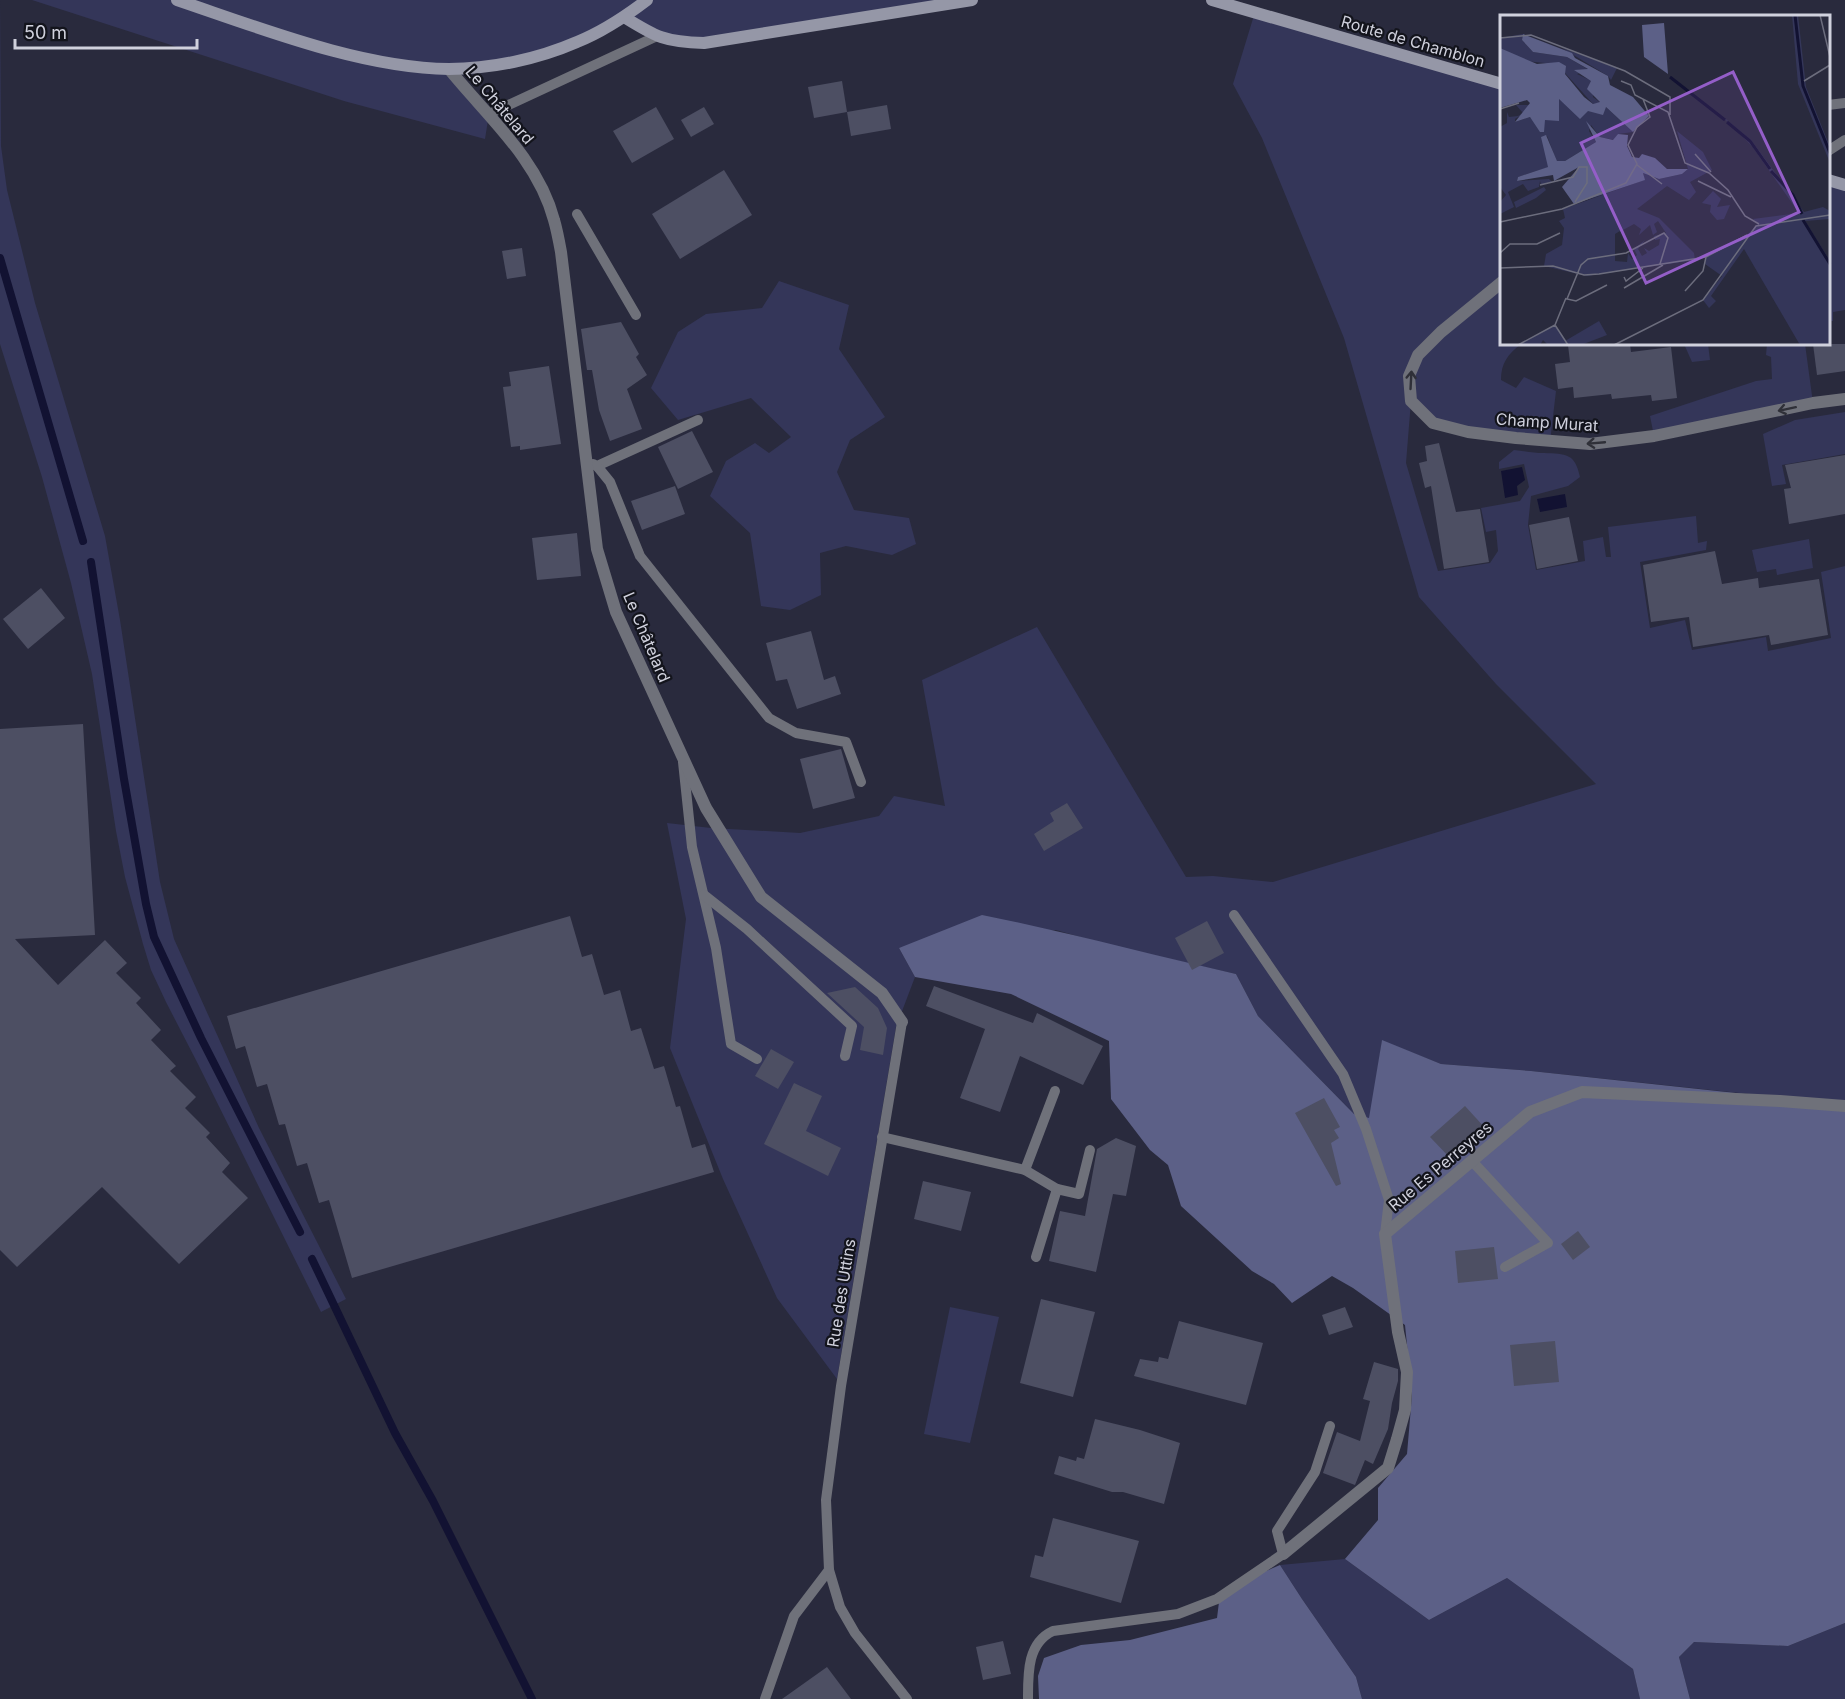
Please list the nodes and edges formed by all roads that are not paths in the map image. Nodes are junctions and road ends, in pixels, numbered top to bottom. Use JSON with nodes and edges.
{"nodes":[{"id":1,"x":177,"y":0,"type":"edge"},
{"id":2,"x":647,"y":0,"type":"edge"},
{"id":3,"x":972,"y":0,"type":"edge"},
{"id":4,"x":1212,"y":0,"type":"edge"},
{"id":5,"x":624,"y":17,"type":"junction"},
{"id":6,"x":656,"y":37,"type":"junction"},
{"id":7,"x":449,"y":69,"type":"junction"},
{"id":8,"x":1500,"y":83,"type":"edge"},
{"id":9,"x":1845,"y":103,"type":"edge"},
{"id":10,"x":1830,"y":105,"type":"edge"},
{"id":11,"x":489,"y":114,"type":"junction"},
{"id":12,"x":1845,"y":140,"type":"edge"},
{"id":13,"x":1830,"y":150,"type":"edge"},
{"id":14,"x":1830,"y":181,"type":"edge"},
{"id":15,"x":1845,"y":185,"type":"edge"},
{"id":16,"x":577,"y":214,"type":"dead end"},
{"id":17,"x":1500,"y":284,"type":"edge"},
{"id":18,"x":636,"y":315,"type":"dead end"},
{"id":19,"x":1845,"y":399,"type":"edge"},
{"id":20,"x":698,"y":420,"type":"dead end"},
{"id":21,"x":592,"y":464,"type":"junction"},
{"id":22,"x":682,"y":756,"type":"junction"},
{"id":23,"x":861,"y":782,"type":"dead end"},
{"id":24,"x":704,"y":895,"type":"junction"},
{"id":25,"x":1234,"y":915,"type":"dead end"},
{"id":26,"x":902,"y":1022,"type":"joint"},
{"id":27,"x":845,"y":1056,"type":"dead end"},
{"id":28,"x":757,"y":1059,"type":"dead end"},
{"id":29,"x":1055,"y":1091,"type":"dead end"},
{"id":30,"x":1845,"y":1106,"type":"edge"},
{"id":31,"x":882,"y":1137,"type":"junction"},
{"id":32,"x":1090,"y":1150,"type":"dead end"},
{"id":33,"x":1472,"y":1161,"type":"junction"},
{"id":34,"x":1025,"y":1170,"type":"junction"},
{"id":35,"x":1057,"y":1189,"type":"junction"},
{"id":36,"x":1385,"y":1234,"type":"junction"},
{"id":37,"x":1036,"y":1257,"type":"dead end"},
{"id":38,"x":1505,"y":1267,"type":"dead end"},
{"id":39,"x":1330,"y":1426,"type":"dead end"},
{"id":40,"x":1283,"y":1554,"type":"junction"},
{"id":41,"x":829,"y":1570,"type":"junction"},
{"id":42,"x":765,"y":1699,"type":"edge"},
{"id":43,"x":907,"y":1699,"type":"edge"},
{"id":44,"x":1028,"y":1699,"type":"edge"}],
"edges":[{"from":1,"to":7,"type":"street"},
{"from":2,"to":5,"type":"street"},
{"from":3,"to":6,"type":"street"},
{"from":4,"to":8,"type":"street","name":"Route de Chamblon"},
{"from":5,"to":6,"type":"street"},
{"from":5,"to":7,"type":"street"},
{"from":6,"to":11,"type":"lane"},
{"from":7,"to":11,"type":"street","name":"Le Châtelard"},
{"from":9,"to":10,"type":"lane"},
{"from":11,"to":21,"type":"street","name":"Le Châtelard"},
{"from":12,"to":13,"type":"lane"},
{"from":14,"to":15,"type":"street"},
{"from":16,"to":18,"type":"lane"},
{"from":19,"to":17,"type":"street","name":"Champ Murat","one_way":true},
{"from":20,"to":21,"type":"lane"},
{"from":21,"to":22,"type":"street","name":"Le Châtelard"},
{"from":21,"to":23,"type":"lane"},
{"from":22,"to":24,"type":"lane"},
{"from":22,"to":26,"type":"street","name":"Le Châtelard"},
{"from":24,"to":27,"type":"lane"},
{"from":24,"to":28,"type":"lane"},
{"from":25,"to":36,"type":"lane"},
{"from":26,"to":31,"type":"lane","name":"Rue des Uttins"},
{"from":29,"to":34,"type":"lane"},
{"from":30,"to":33,"type":"street","name":"Rue Es Perreyres"},
{"from":31,"to":34,"type":"lane"},
{"from":31,"to":41,"type":"lane","name":"Rue des Uttins"},
{"from":32,"to":35,"type":"lane"},
{"from":33,"to":36,"type":"street","name":"Rue Es Perreyres"},
{"from":33,"to":38,"type":"lane"},
{"from":34,"to":35,"type":"lane"},
{"from":35,"to":37,"type":"lane"},
{"from":36,"to":40,"type":"street","name":"Rue Es Perreyres"},
{"from":39,"to":40,"type":"lane"},
{"from":40,"to":44,"type":"lane"},
{"from":41,"to":42,"type":"lane"},
{"from":41,"to":43,"type":"lane","name":"Rue des Uttins"}]}
